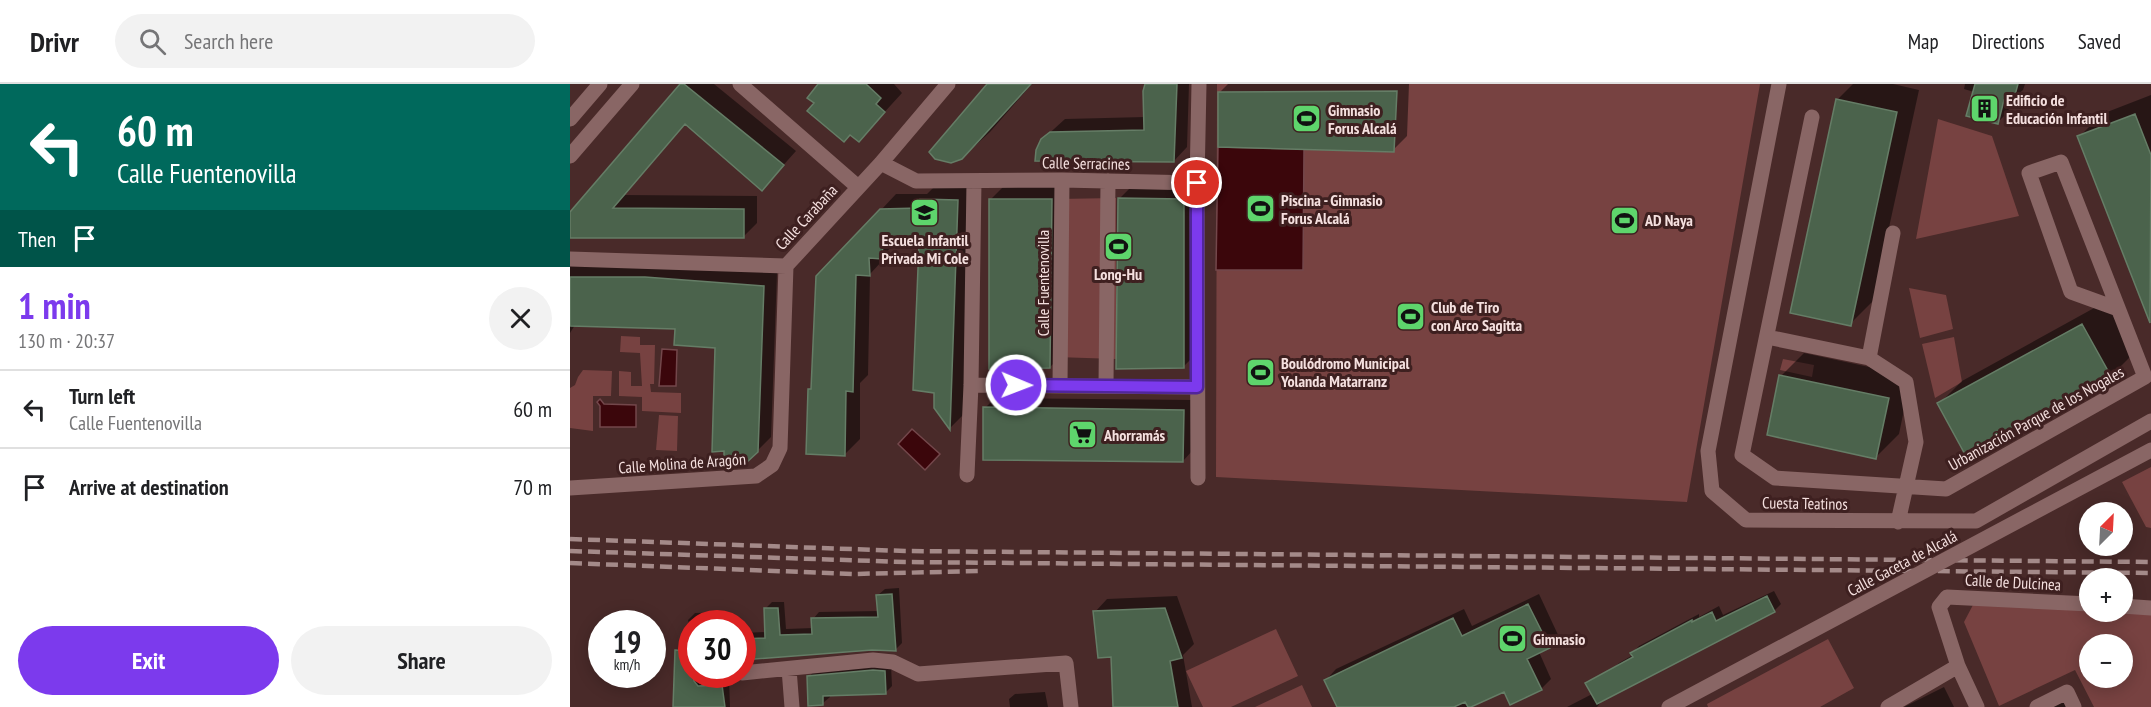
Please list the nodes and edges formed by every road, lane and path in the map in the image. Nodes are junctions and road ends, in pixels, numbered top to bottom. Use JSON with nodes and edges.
{"nodes":[{"id":1,"x":600,"y":84,"type":"edge"},
{"id":2,"x":632,"y":84,"type":"edge"},
{"id":3,"x":740,"y":84,"type":"edge"},
{"id":4,"x":948,"y":84,"type":"edge"},
{"id":5,"x":1199,"y":84,"type":"edge"},
{"id":6,"x":1779,"y":84,"type":"edge"},
{"id":7,"x":1812,"y":117,"type":"dead end"},
{"id":8,"x":570,"y":119,"type":"edge"},
{"id":9,"x":570,"y":156,"type":"edge"},
{"id":10,"x":881,"y":163,"type":"junction"},
{"id":11,"x":1062,"y":180,"type":"junction"},
{"id":12,"x":974,"y":181,"type":"junction"},
{"id":13,"x":1107,"y":181,"type":"junction"},
{"id":14,"x":1197,"y":183,"type":"junction"},
{"id":15,"x":858,"y":187,"type":"junction"},
{"id":16,"x":1893,"y":233,"type":"dead end"},
{"id":17,"x":570,"y":259,"type":"edge"},
{"id":18,"x":786,"y":266,"type":"junction"},
{"id":19,"x":2118,"y":309,"type":"junction"},
{"id":20,"x":1767,"y":337,"type":"junction"},
{"id":21,"x":1869,"y":358,"type":"junction"},
{"id":22,"x":2149,"y":379,"type":"edge"},
{"id":23,"x":971,"y":384,"type":"junction"},
{"id":24,"x":1106,"y":385,"type":"junction"},
{"id":25,"x":1060,"y":386,"type":"junction"},
{"id":26,"x":1197,"y":387,"type":"junction"},
{"id":27,"x":2151,"y":421,"type":"edge"},
{"id":28,"x":2151,"y":450,"type":"edge"},
{"id":29,"x":967,"y":475,"type":"dead end"},
{"id":30,"x":1198,"y":478,"type":"dead end"},
{"id":31,"x":1907,"y":486,"type":"junction"},
{"id":32,"x":570,"y":488,"type":"edge"},
{"id":33,"x":1898,"y":522,"type":"junction"},
{"id":34,"x":2079,"y":603,"type":"edge"},
{"id":35,"x":2133,"y":607,"type":"edge"},
{"id":36,"x":2151,"y":608,"type":"edge"},
{"id":37,"x":1958,"y":666,"type":"junction"},
{"id":38,"x":789,"y":669,"type":"junction"},
{"id":39,"x":756,"y":672,"type":"edge"},
{"id":40,"x":792,"y":707,"type":"edge"},
{"id":41,"x":1071,"y":707,"type":"edge"},
{"id":42,"x":1669,"y":707,"type":"edge"},
{"id":43,"x":1888,"y":707,"type":"edge"},
{"id":44,"x":1977,"y":707,"type":"edge"},
{"id":45,"x":2037,"y":707,"type":"edge"},
{"id":46,"x":2074,"y":707,"type":"edge"}],
"edges":[{"from":1,"to":8,"type":"street"},
{"from":2,"to":9,"type":"street"},
{"from":3,"to":15,"type":"street"},
{"from":4,"to":10,"type":"street","name":"Calle Carabaña"},
{"from":5,"to":14,"type":"street"},
{"from":6,"to":33,"type":"street","name":"Cuesta Teatinos"},
{"from":7,"to":20,"type":"street","name":"Urbanización Parque de los Nogales"},
{"from":10,"to":12,"type":"street","name":"Calle Serracines"},
{"from":10,"to":15,"type":"street","name":"Calle Carabaña"},
{"from":11,"to":12,"type":"street","name":"Calle Serracines"},
{"from":11,"to":13,"type":"street","name":"Calle Serracines"},
{"from":11,"to":25,"type":"street","name":"Calle Fuentenovilla"},
{"from":12,"to":23,"type":"street"},
{"from":13,"to":14,"type":"street","name":"Calle Serracines"},
{"from":13,"to":24,"type":"street"},
{"from":14,"to":26,"type":"street"},
{"from":15,"to":18,"type":"street","name":"Calle Carabaña"},
{"from":16,"to":21,"type":"street"},
{"from":17,"to":18,"type":"street","name":"Calle Carabaña"},
{"from":18,"to":32,"type":"street","name":"Calle Molina de Aragón"},
{"from":19,"to":19,"type":"street","name":"Urbanización Parque de los Nogales"},
{"from":19,"to":22,"type":"street","name":"Urbanización Parque de los Nogales"},
{"from":20,"to":21,"type":"street"},
{"from":20,"to":31,"type":"street","name":"Urbanización Parque de los Nogales"},
{"from":21,"to":31,"type":"street"},
{"from":22,"to":31,"type":"street","name":"Urbanización Parque de los Nogales"},
{"from":23,"to":25,"type":"street"},
{"from":23,"to":29,"type":"street"},
{"from":24,"to":25,"type":"street"},
{"from":24,"to":26,"type":"street"},
{"from":26,"to":30,"type":"street"},
{"from":27,"to":33,"type":"street","name":"Cuesta Teatinos"},
{"from":28,"to":42,"type":"street","name":"Calle Gaceta de Alcalá","bridge":true},
{"from":31,"to":33,"type":"street"},
{"from":34,"to":37,"type":"street","name":"Calle de Dulcinea"},
{"from":35,"to":36,"type":"street"},
{"from":37,"to":43,"type":"street"},
{"from":37,"to":44,"type":"street","name":"Calle de Dulcinea"},
{"from":38,"to":39,"type":"street"},
{"from":38,"to":40,"type":"street"},
{"from":38,"to":41,"type":"street"},
{"from":45,"to":46,"type":"street"}]}
